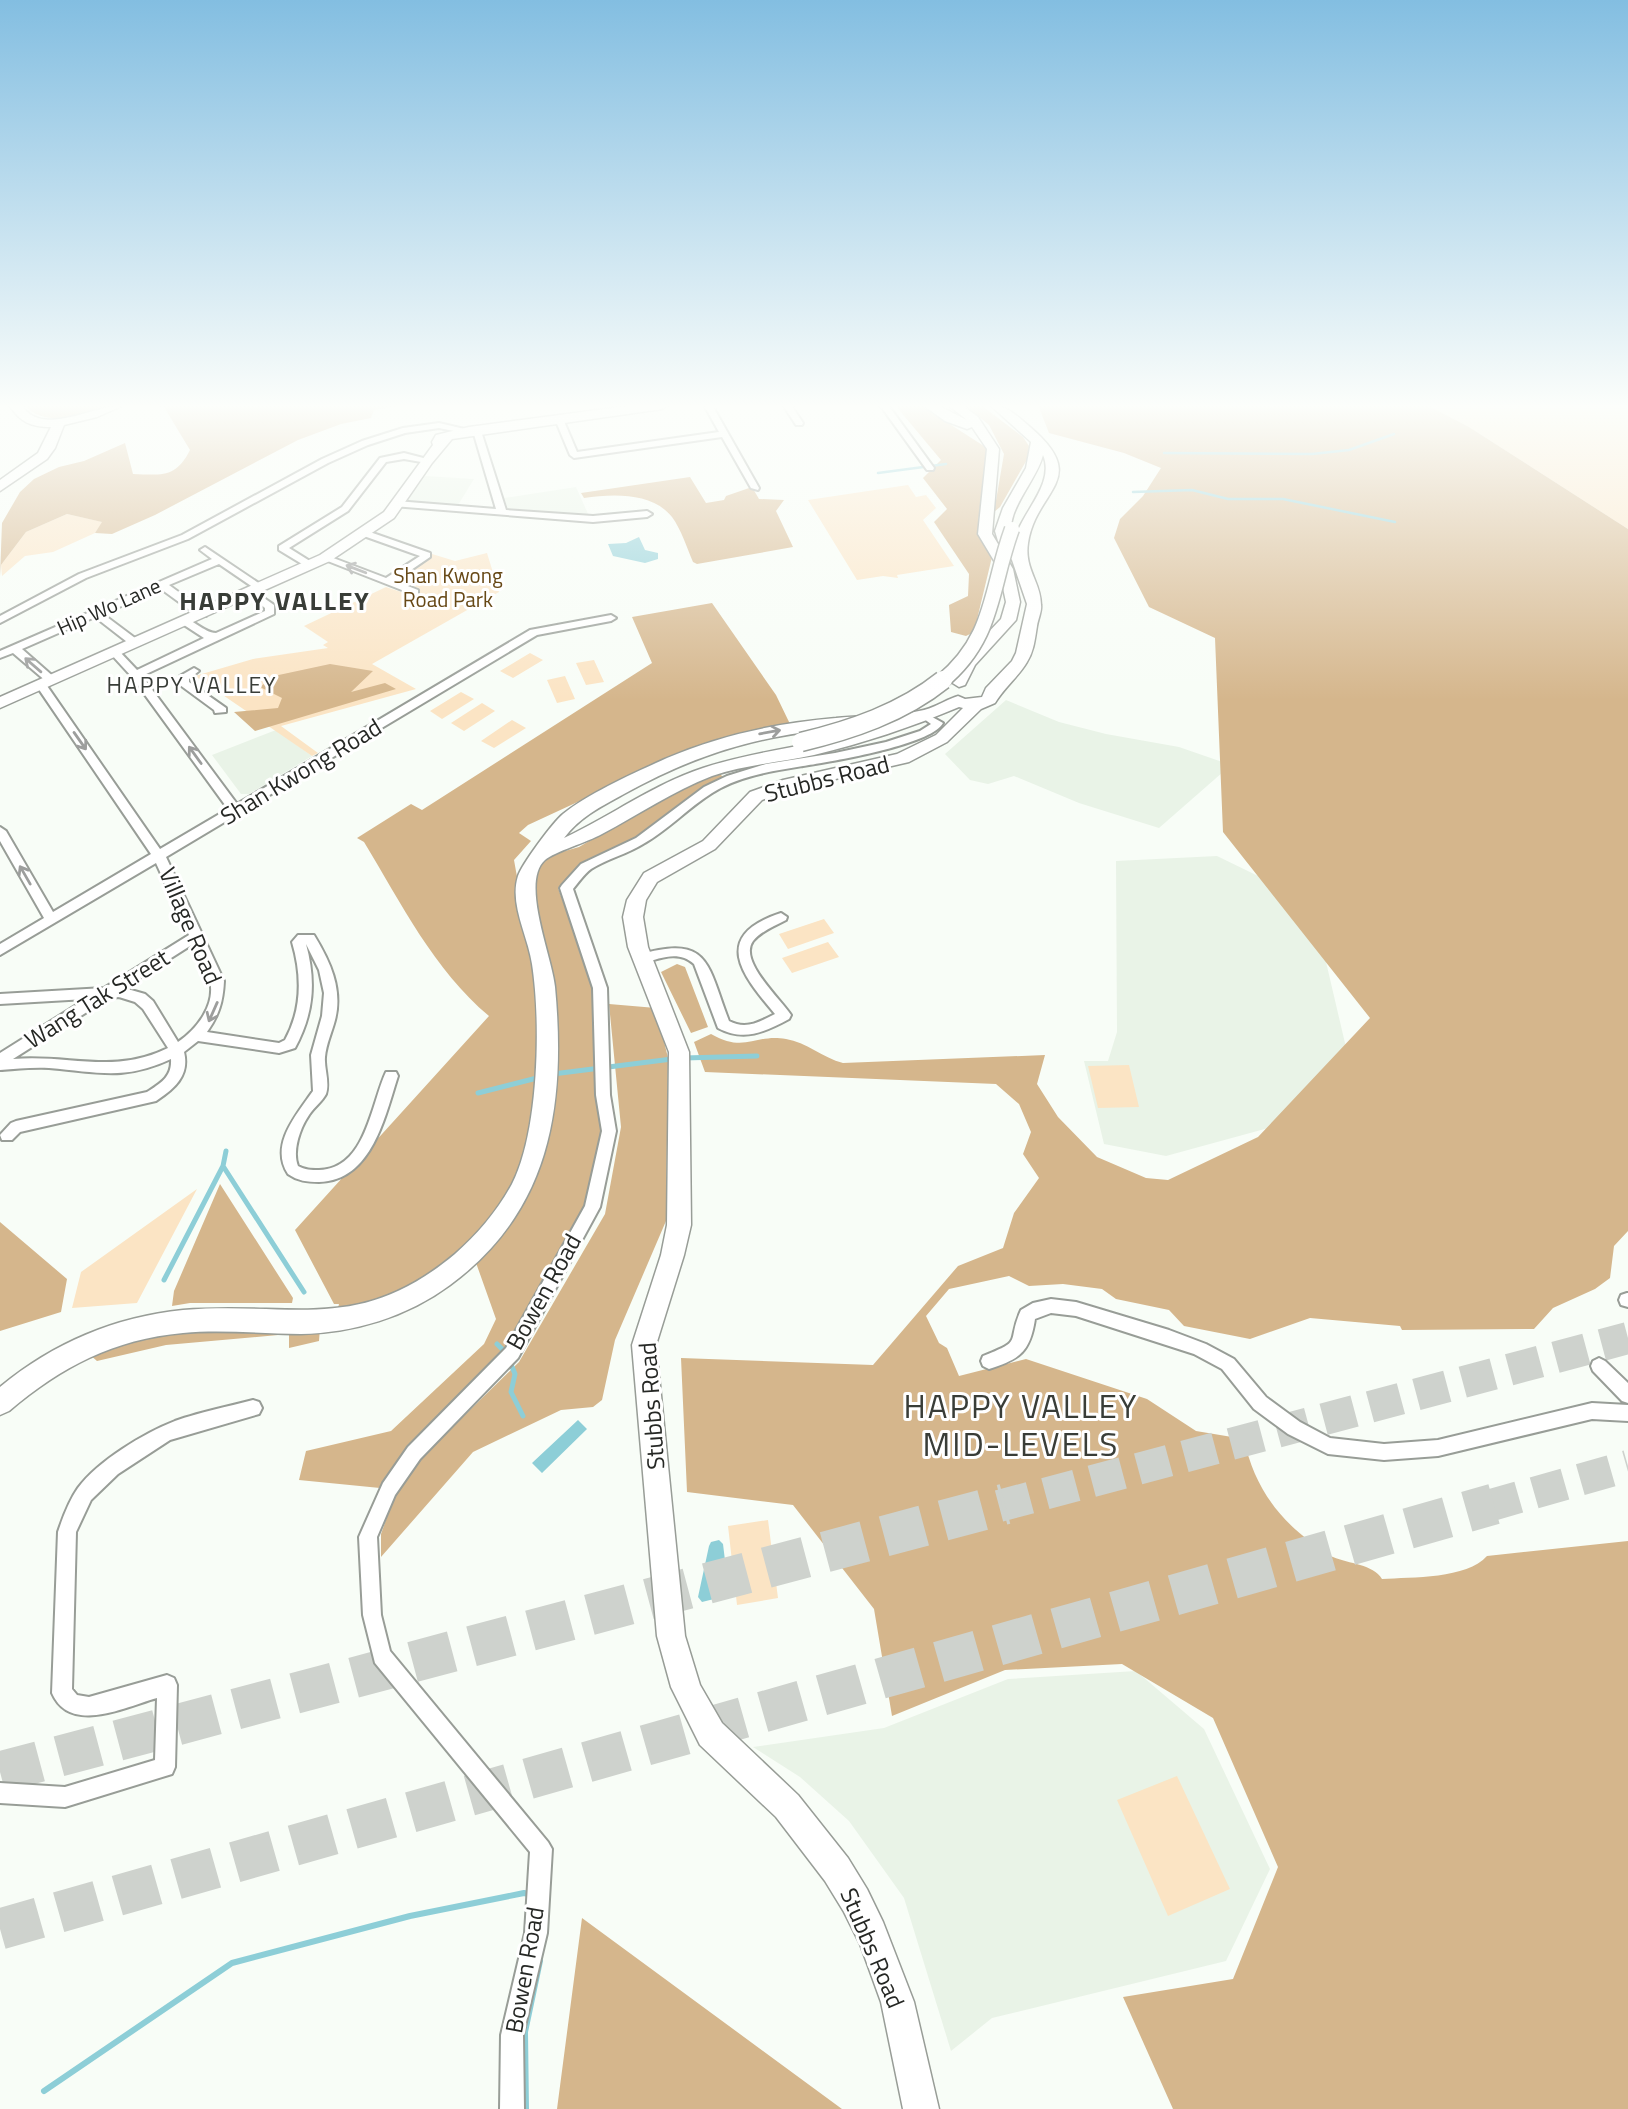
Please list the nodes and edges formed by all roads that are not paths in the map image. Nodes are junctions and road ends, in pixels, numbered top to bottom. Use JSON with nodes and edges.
{"nodes":[{"id":1,"x":247,"y":503,"type":"edge"},
{"id":2,"x":349,"y":503,"type":"edge"},
{"id":3,"x":499,"y":503,"type":"edge"},
{"id":4,"x":988,"y":503,"type":"edge"},
{"id":5,"x":1013,"y":503,"type":"edge"},
{"id":6,"x":1026,"y":503,"type":"edge"},
{"id":7,"x":1038,"y":503,"type":"edge"},
{"id":8,"x":396,"y":504,"type":"joint"},
{"id":9,"x":502,"y":512,"type":"junction"},
{"id":10,"x":647,"y":514,"type":"dead end"},
{"id":11,"x":364,"y":533,"type":"junction"},
{"id":12,"x":205,"y":550,"type":"dead end"},
{"id":13,"x":325,"y":558,"type":"junction"},
{"id":14,"x":219,"y":559,"type":"junction"},
{"id":15,"x":1019,"y":559,"type":"junction"},
{"id":16,"x":310,"y":565,"type":"junction"},
{"id":17,"x":387,"y":581,"type":"junction"},
{"id":18,"x":161,"y":584,"type":"junction"},
{"id":19,"x":255,"y":590,"type":"junction"},
{"id":20,"x":415,"y":592,"type":"dead end"},
{"id":21,"x":96,"y":614,"type":"junction"},
{"id":22,"x":202,"y":614,"type":"junction"},
{"id":23,"x":611,"y":618,"type":"dead end"},
{"id":24,"x":0,"y":620,"type":"edge"},
{"id":25,"x":185,"y":621,"type":"junction"},
{"id":26,"x":216,"y":636,"type":"junction"},
{"id":27,"x":135,"y":643,"type":"junction"},
{"id":28,"x":15,"y":649,"type":"junction"},
{"id":29,"x":115,"y":653,"type":"junction"},
{"id":30,"x":0,"y":655,"type":"edge"},
{"id":31,"x":184,"y":658,"type":"dead end"},
{"id":32,"x":136,"y":675,"type":"junction"},
{"id":33,"x":46,"y":683,"type":"junction"},
{"id":34,"x":969,"y":695,"type":"junction"},
{"id":35,"x":0,"y":704,"type":"edge"},
{"id":36,"x":219,"y":711,"type":"dead end"},
{"id":37,"x":933,"y":713,"type":"junction"},
{"id":38,"x":235,"y":810,"type":"junction"},
{"id":39,"x":0,"y":831,"type":"edge"},
{"id":40,"x":550,"y":844,"type":"junction"},
{"id":41,"x":159,"y":856,"type":"junction"},
{"id":42,"x":781,"y":917,"type":"dead end"},
{"id":43,"x":51,"y":919,"type":"junction"},
{"id":44,"x":195,"y":937,"type":"junction"},
{"id":45,"x":0,"y":950,"type":"edge"},
{"id":46,"x":643,"y":958,"type":"junction"},
{"id":47,"x":106,"y":993,"type":"junction"},
{"id":48,"x":0,"y":999,"type":"edge"},
{"id":49,"x":196,"y":1036,"type":"junction"},
{"id":50,"x":176,"y":1049,"type":"junction"},
{"id":51,"x":0,"y":1063,"type":"edge"},
{"id":52,"x":391,"y":1076,"type":"dead end"},
{"id":53,"x":114,"y":1113,"type":"dead end"},
{"id":54,"x":4,"y":1137,"type":"edge"},
{"id":55,"x":989,"y":1361,"type":"dead end"},
{"id":56,"x":1599,"y":1366,"type":"dead end"},
{"id":57,"x":1628,"y":1395,"type":"edge"},
{"id":58,"x":0,"y":1403,"type":"edge"},
{"id":59,"x":253,"y":1408,"type":"dead end"},
{"id":60,"x":1628,"y":1413,"type":"edge"},
{"id":61,"x":0,"y":1793,"type":"edge"},
{"id":62,"x":512,"y":2109,"type":"edge"},
{"id":63,"x":921,"y":2109,"type":"edge"}],
"edges":[{"from":1,"to":24,"type":"street"},
{"from":2,"to":16,"type":"street"},
{"from":3,"to":9,"type":"street"},
{"from":4,"to":34,"type":"main road"},
{"from":5,"to":15,"type":"main road"},
{"from":6,"to":40,"type":"main road","bridge":true},
{"from":7,"to":15,"type":"main road"},
{"from":8,"to":9,"type":"street"},
{"from":8,"to":11,"type":"main road"},
{"from":9,"to":10,"type":"street"},
{"from":11,"to":13,"type":"main road"},
{"from":11,"to":17,"type":"street"},
{"from":12,"to":14,"type":"street"},
{"from":13,"to":16,"type":"main road"},
{"from":17,"to":13,"type":"street","one_way":true},
{"from":14,"to":18,"type":"street","name":"Hip Wo Lane"},
{"from":14,"to":19,"type":"street"},
{"from":15,"to":34,"type":"main road"},
{"from":16,"to":19,"type":"main road"},
{"from":17,"to":20,"type":"street"},
{"from":18,"to":21,"type":"street","name":"Hip Wo Lane"},
{"from":18,"to":22,"type":"street"},
{"from":19,"to":22,"type":"main road"},
{"from":19,"to":26,"type":"street"},
{"from":21,"to":27,"type":"street"},
{"from":21,"to":28,"type":"street","name":"Hip Wo Lane"},
{"from":22,"to":25,"type":"main road"},
{"from":23,"to":38,"type":"street","name":"Shan Kwong Road"},
{"from":25,"to":26,"type":"street"},
{"from":25,"to":27,"type":"main road"},
{"from":26,"to":32,"type":"street"},
{"from":27,"to":29,"type":"main road"},
{"from":28,"to":30,"type":"street","name":"Hip Wo Lane"},
{"from":33,"to":28,"type":"street","name":"Village Road","one_way":true},
{"from":29,"to":32,"type":"street"},
{"from":29,"to":33,"type":"main road"},
{"from":31,"to":36,"type":"street"},
{"from":38,"to":32,"type":"street","one_way":true},
{"from":33,"to":35,"type":"main road"},
{"from":33,"to":41,"type":"street","name":"Village Road","one_way":true},
{"from":34,"to":37,"type":"main road","name":"Stubbs Road"},
{"from":34,"to":46,"type":"main road","name":"Stubbs Road"},
{"from":37,"to":40,"type":"main road","name":"Stubbs Road"},
{"from":40,"to":37,"type":"main road","name":"Stubbs Road","one_way":true},
{"from":37,"to":62,"type":"street","name":"Bowen Road"},
{"from":38,"to":41,"type":"street","name":"Shan Kwong Road"},
{"from":43,"to":39,"type":"street","one_way":true},
{"from":40,"to":58,"type":"main road","name":"Stubbs Road"},
{"from":41,"to":43,"type":"street","name":"Shan Kwong Road"},
{"from":41,"to":44,"type":"street","name":"Village Road"},
{"from":42,"to":46,"type":"street"},
{"from":43,"to":45,"type":"street","name":"Shan Kwong Road"},
{"from":44,"to":47,"type":"street","name":"Wang Tak Street"},
{"from":44,"to":49,"type":"street","name":"Village Road","one_way":true},
{"from":46,"to":63,"type":"main road","name":"Stubbs Road"},
{"from":47,"to":48,"type":"street"},
{"from":47,"to":50,"type":"street"},
{"from":47,"to":51,"type":"street","name":"Wang Tak Street"},
{"from":49,"to":50,"type":"street","name":"Village Road"},
{"from":49,"to":52,"type":"street"},
{"from":50,"to":51,"type":"street","name":"Village Road"},
{"from":50,"to":54,"type":"street"},
{"from":53,"to":54,"type":"street"},
{"from":55,"to":60,"type":"street"},
{"from":56,"to":57,"type":"street"},
{"from":59,"to":61,"type":"street"}]}
